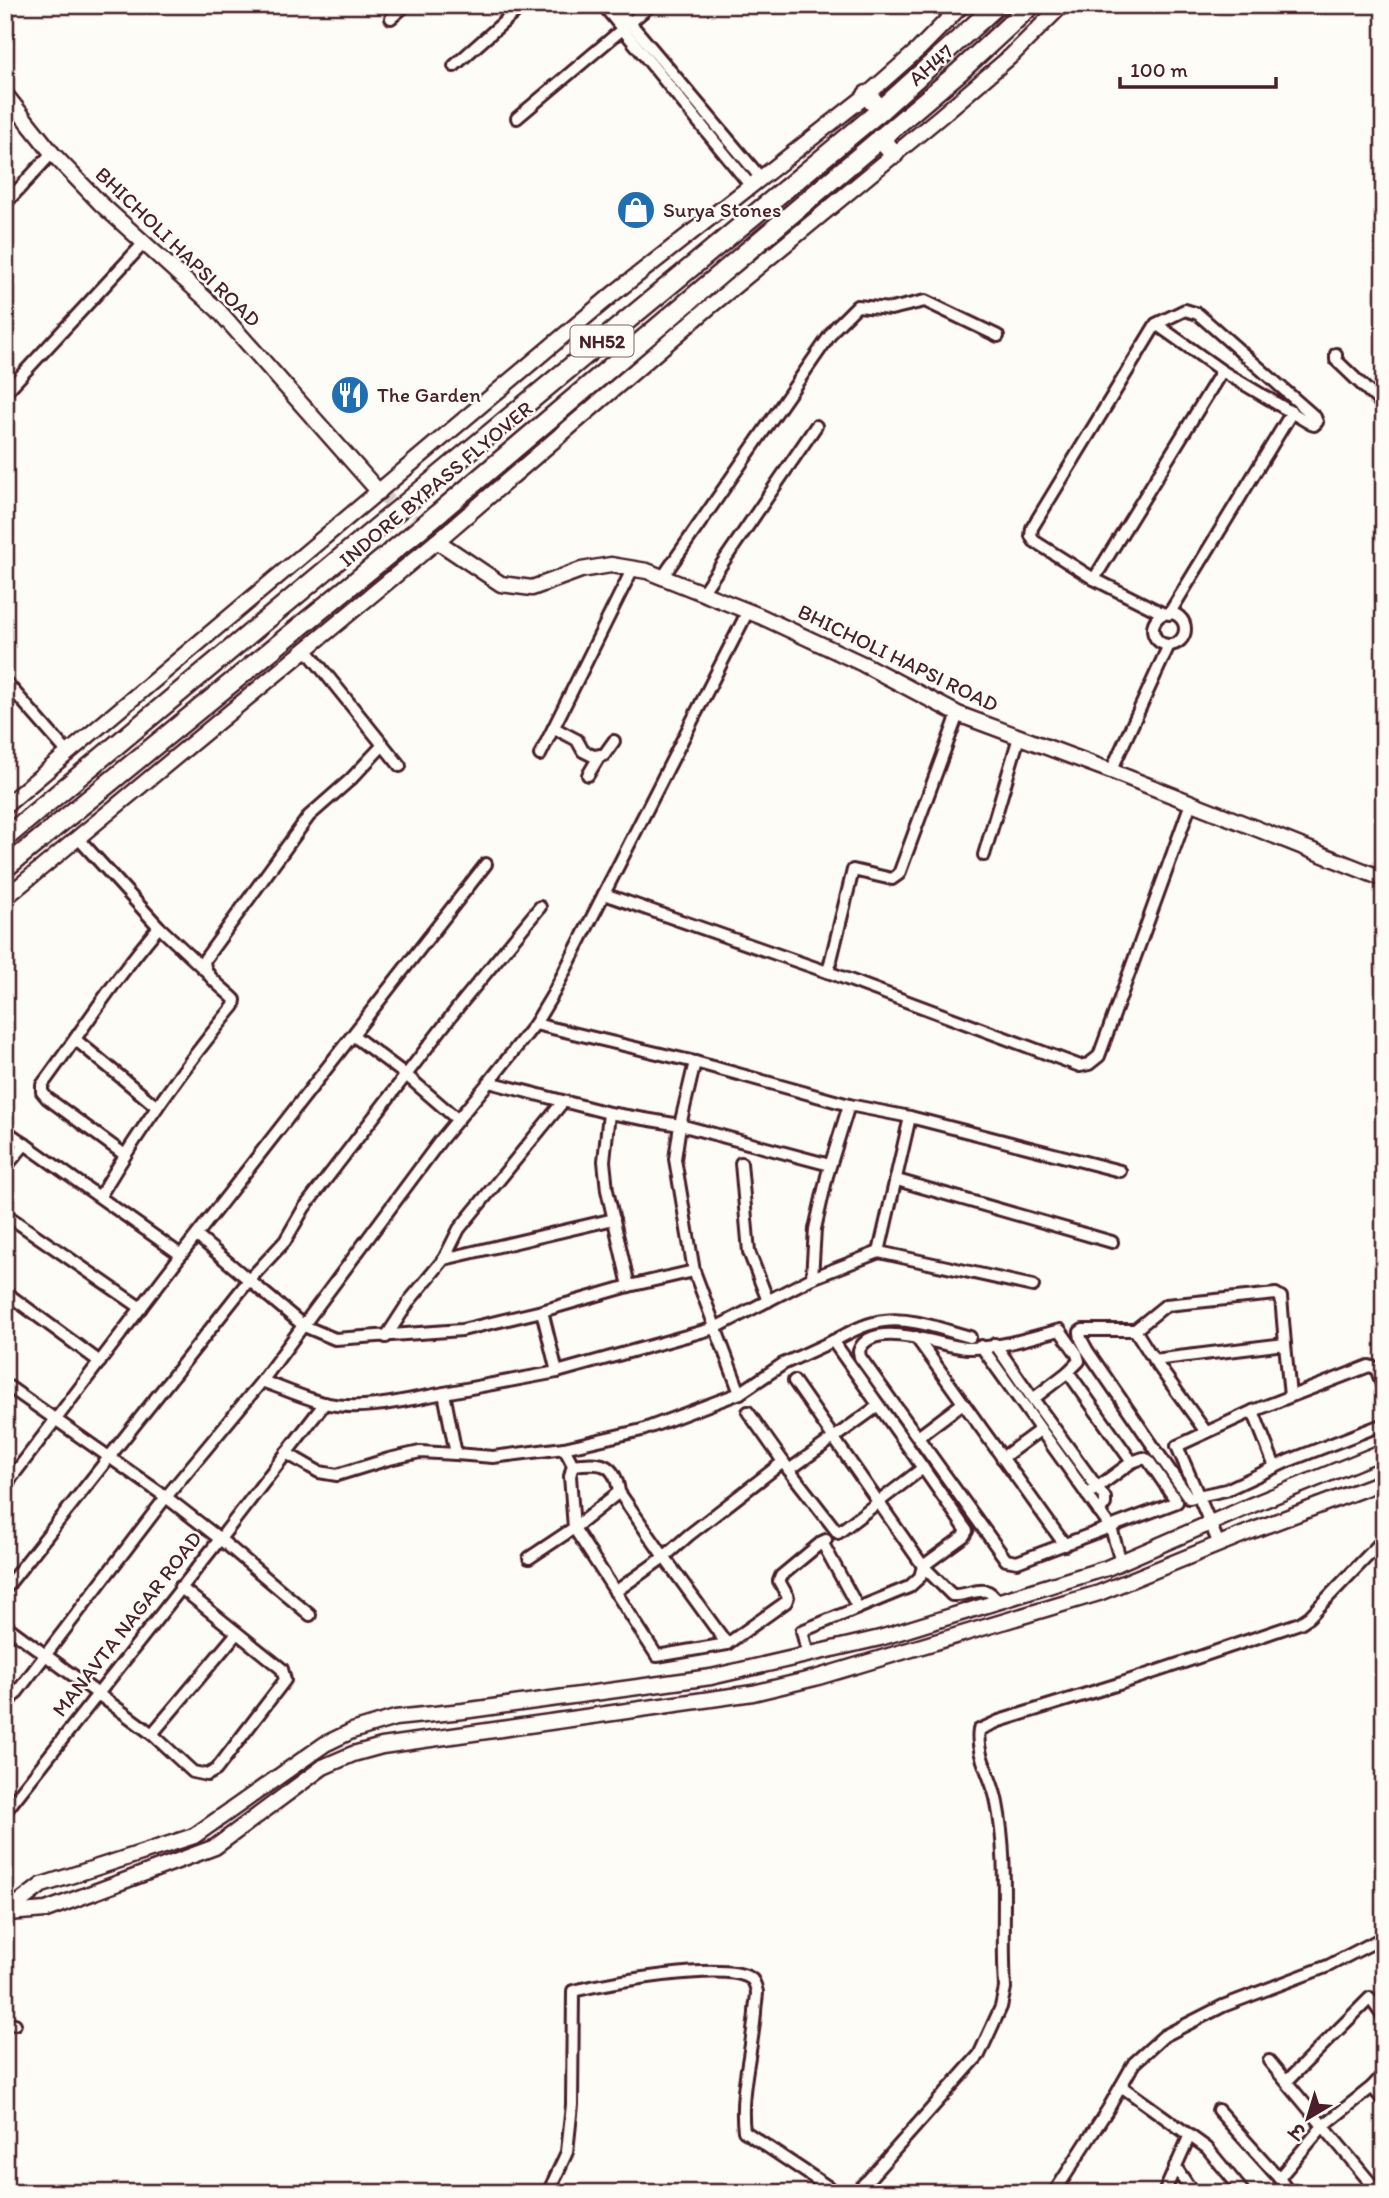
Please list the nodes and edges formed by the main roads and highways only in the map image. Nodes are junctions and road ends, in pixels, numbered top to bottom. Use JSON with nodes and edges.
{"nodes":[{"id":1,"x":997,"y":5,"type":"edge"},
{"id":2,"x":1031,"y":5,"type":"edge"},
{"id":3,"x":867,"y":95,"type":"road end"},
{"id":4,"x":880,"y":110,"type":"junction"},
{"id":5,"x":885,"y":133,"type":"junction"},
{"id":6,"x":894,"y":154,"type":"road end"},
{"id":7,"x":5,"y":838,"type":"edge"},
{"id":8,"x":5,"y":868,"type":"edge"}],
"edges":[{"from":1,"to":4,"type":"highway","number":"NH52"},
{"from":2,"to":5,"type":"highway","name":"AH47","number":"NH52"},
{"from":3,"to":4,"type":"highway"},
{"from":4,"to":7,"type":"highway","name":"INDORE BYPASS FLYOVER","number":"NH52","bridge":true},
{"from":5,"to":6,"type":"highway"},
{"from":5,"to":8,"type":"highway","name":"INDORE BYPASS FLYOVER","number":"NH52","bridge":true}]}
